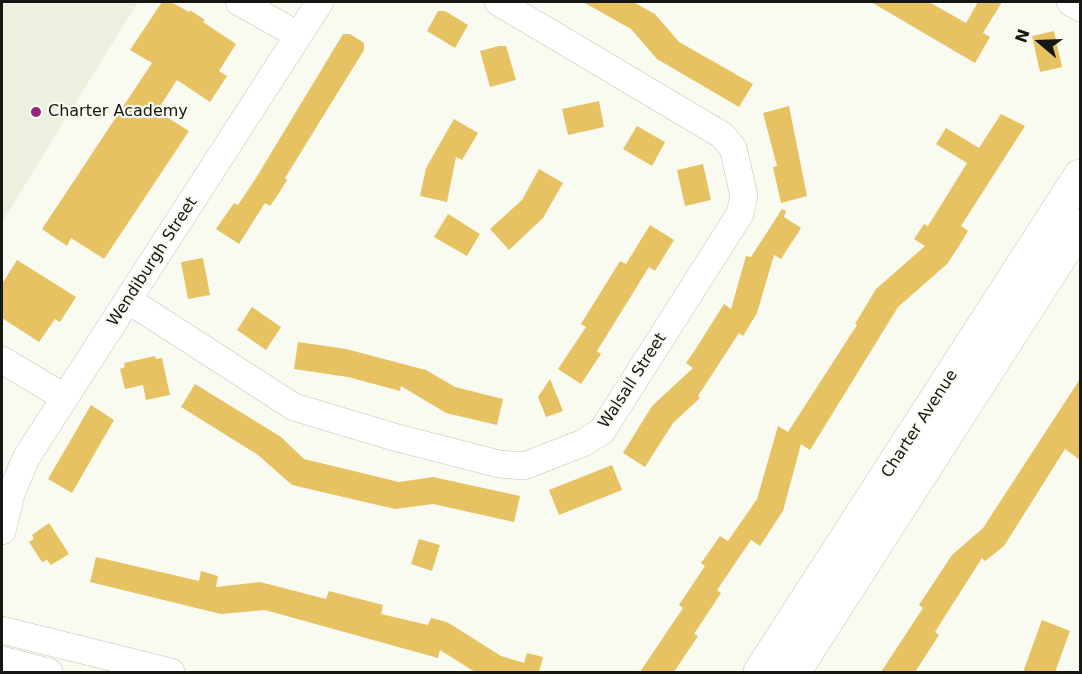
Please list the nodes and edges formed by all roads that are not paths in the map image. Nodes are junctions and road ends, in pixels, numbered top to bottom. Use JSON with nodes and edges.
{"nodes":[{"id":1,"x":239,"y":2,"type":"edge"},
{"id":2,"x":320,"y":2,"type":"edge"},
{"id":3,"x":498,"y":2,"type":"edge"},
{"id":4,"x":1070,"y":2,"type":"edge"},
{"id":5,"x":1080,"y":8,"type":"edge"},
{"id":6,"x":298,"y":35,"type":"junction"},
{"id":7,"x":1080,"y":176,"type":"edge"},
{"id":8,"x":1080,"y":226,"type":"edge"},
{"id":9,"x":128,"y":300,"type":"junction"},
{"id":10,"x":2,"y":360,"type":"edge"},
{"id":11,"x":64,"y":397,"type":"junction"},
{"id":12,"x":2,"y":531,"type":"edge"},
{"id":13,"x":2,"y":630,"type":"edge"},
{"id":14,"x":2,"y":660,"type":"edge"},
{"id":15,"x":49,"y":672,"type":"edge"},
{"id":16,"x":171,"y":672,"type":"edge"},
{"id":17,"x":760,"y":672,"type":"edge"},
{"id":18,"x":794,"y":672,"type":"edge"}],
"edges":[{"from":1,"to":6,"type":"street"},
{"from":2,"to":6,"type":"street","name":"Wendiburgh Street"},
{"from":3,"to":9,"type":"street","name":"Walsall Street"},
{"from":4,"to":5,"type":"street"},
{"from":6,"to":9,"type":"street","name":"Wendiburgh Street"},
{"from":7,"to":17,"type":"street","name":"Charter Avenue"},
{"from":8,"to":18,"type":"street","name":"Charter Avenue"},
{"from":9,"to":11,"type":"street","name":"Wendiburgh Street"},
{"from":10,"to":11,"type":"street"},
{"from":11,"to":12,"type":"street","name":"Wendiburgh Street"},
{"from":13,"to":16,"type":"street"},
{"from":14,"to":15,"type":"street"}]}
